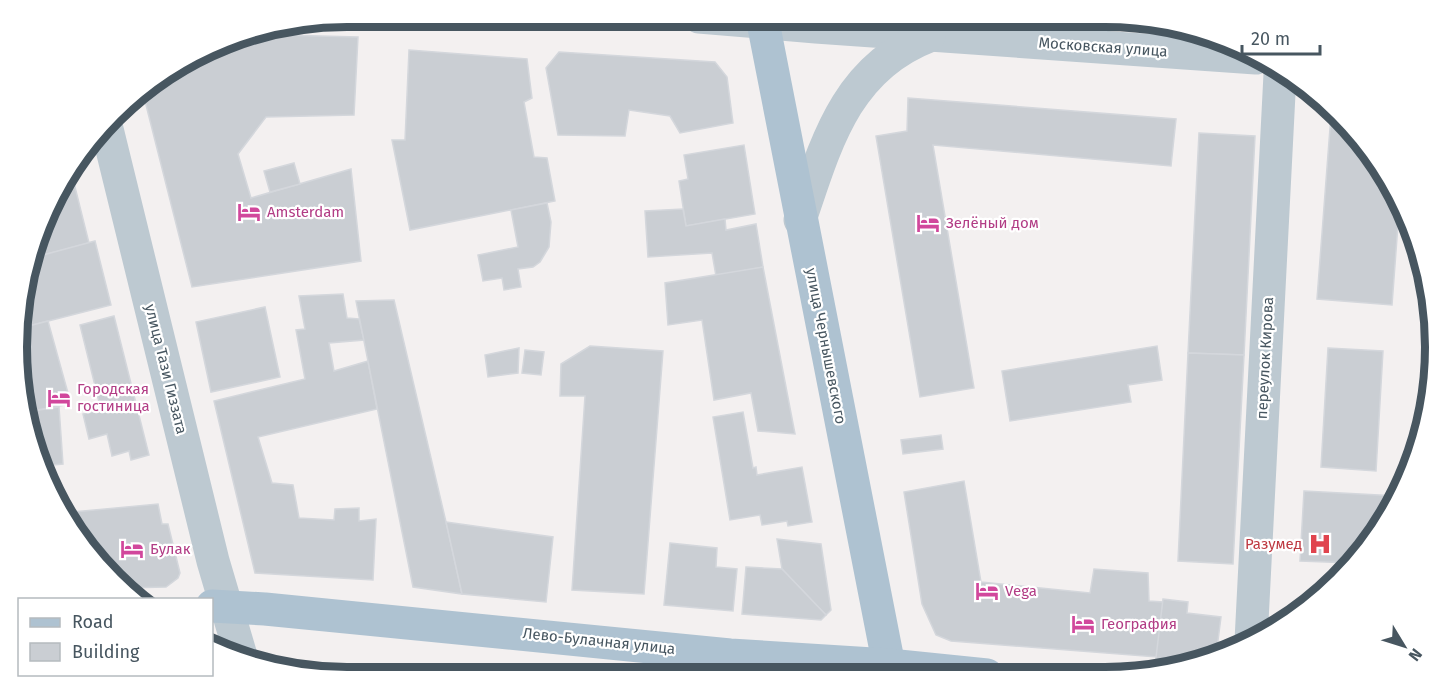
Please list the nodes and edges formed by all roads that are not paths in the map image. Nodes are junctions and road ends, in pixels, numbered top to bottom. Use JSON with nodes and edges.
{"nodes":[{"id":1,"x":764,"y":27,"type":"edge"},
{"id":2,"x":842,"y":27,"type":"edge"},
{"id":3,"x":931,"y":36,"type":"junction"},
{"id":4,"x":1240,"y":57,"type":"edge"},
{"id":5,"x":1280,"y":79,"type":"edge"},
{"id":6,"x":107,"y":135,"type":"edge"},
{"id":7,"x":800,"y":220,"type":"junction"},
{"id":8,"x":229,"y":625,"type":"edge"},
{"id":9,"x":1251,"y":632,"type":"edge"},
{"id":10,"x":858,"y":667,"type":"edge"},
{"id":11,"x":889,"y":667,"type":"edge"}],
"edges":[{"from":1,"to":7,"type":"main road","name":"улица Чернышевского"},
{"from":2,"to":3,"type":"street","name":"Московская улица"},
{"from":3,"to":4,"type":"street","name":"Московская улица"},
{"from":3,"to":7,"type":"street"},
{"from":5,"to":9,"type":"street","name":"переулок Кирова"},
{"from":6,"to":8,"type":"street","name":"улица Тази Гиззата"},
{"from":7,"to":11,"type":"main road","name":"улица Чернышевского"},
{"from":8,"to":10,"type":"main road","name":"Лево-Булачная улица"}]}
